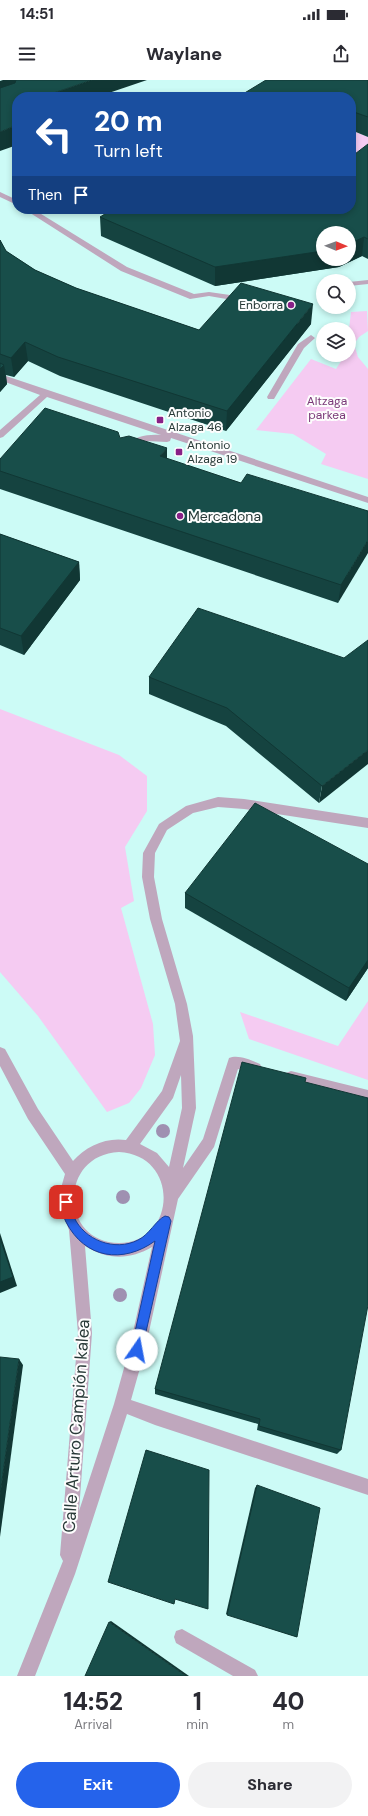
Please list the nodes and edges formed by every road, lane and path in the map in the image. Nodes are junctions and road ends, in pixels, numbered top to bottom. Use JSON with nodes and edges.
{"nodes":[{"id":1,"x":0,"y":194,"type":"edge"},
{"id":2,"x":12,"y":200,"type":"edge"},
{"id":3,"x":36,"y":214,"type":"edge"},
{"id":4,"x":368,"y":282,"type":"edge"},
{"id":5,"x":356,"y":283,"type":"edge"},
{"id":6,"x":252,"y":291,"type":"edge"},
{"id":7,"x":310,"y":338,"type":"dead end"},
{"id":8,"x":0,"y":376,"type":"edge"},
{"id":9,"x":46,"y":394,"type":"junction"},
{"id":10,"x":271,"y":397,"type":"dead end"},
{"id":11,"x":84,"y":406,"type":"junction"},
{"id":12,"x":0,"y":435,"type":"edge"},
{"id":13,"x":132,"y":443,"type":"junction"},
{"id":14,"x":210,"y":448,"type":"junction"},
{"id":15,"x":124,"y":453,"type":"edge"},
{"id":16,"x":368,"y":500,"type":"edge"},
{"id":17,"x":365,"y":823,"type":"edge"},
{"id":18,"x":186,"y":1036,"type":"junction"},
{"id":19,"x":0,"y":1053,"type":"edge"},
{"id":20,"x":368,"y":1096,"type":"edge"},
{"id":21,"x":130,"y":1146,"type":"junction"},
{"id":22,"x":73,"y":1173,"type":"junction"},
{"id":23,"x":171,"y":1194,"type":"junction"},
{"id":24,"x":165,"y":1221,"type":"junction"},
{"id":25,"x":76,"y":1231,"type":"junction"},
{"id":26,"x":122,"y":1404,"type":"junction"},
{"id":27,"x":368,"y":1487,"type":"edge"},
{"id":28,"x":67,"y":1574,"type":"junction"},
{"id":29,"x":182,"y":1637,"type":"dead end"},
{"id":30,"x":26,"y":1676,"type":"edge"},
{"id":31,"x":249,"y":1676,"type":"edge"}],
"edges":[{"from":1,"to":2,"type":"street"},
{"from":3,"to":6,"type":"street"},
{"from":4,"to":5,"type":"street"},
{"from":7,"to":10,"type":"street"},
{"from":8,"to":9,"type":"street"},
{"from":9,"to":11,"type":"street"},
{"from":9,"to":12,"type":"street"},
{"from":11,"to":13,"type":"street"},
{"from":11,"to":14,"type":"street"},
{"from":13,"to":14,"type":"street"},
{"from":13,"to":15,"type":"street"},
{"from":14,"to":16,"type":"street"},
{"from":17,"to":18,"type":"street"},
{"from":18,"to":21,"type":"street"},
{"from":18,"to":23,"type":"street"},
{"from":19,"to":22,"type":"street"},
{"from":20,"to":23,"type":"street"},
{"from":21,"to":22,"type":"street"},
{"from":21,"to":23,"type":"street"},
{"from":22,"to":25,"type":"street"},
{"from":23,"to":24,"type":"street"},
{"from":24,"to":25,"type":"street"},
{"from":24,"to":26,"type":"street","name":"Calle Arturo Campión kalea"},
{"from":25,"to":28,"type":"street","name":"Calle Arturo Campión kalea"},
{"from":26,"to":27,"type":"street"},
{"from":26,"to":28,"type":"street","name":"Calle Arturo Campión kalea"},
{"from":28,"to":30,"type":"street","name":"Calle Arturo Campión kalea"},
{"from":29,"to":31,"type":"street"}]}
